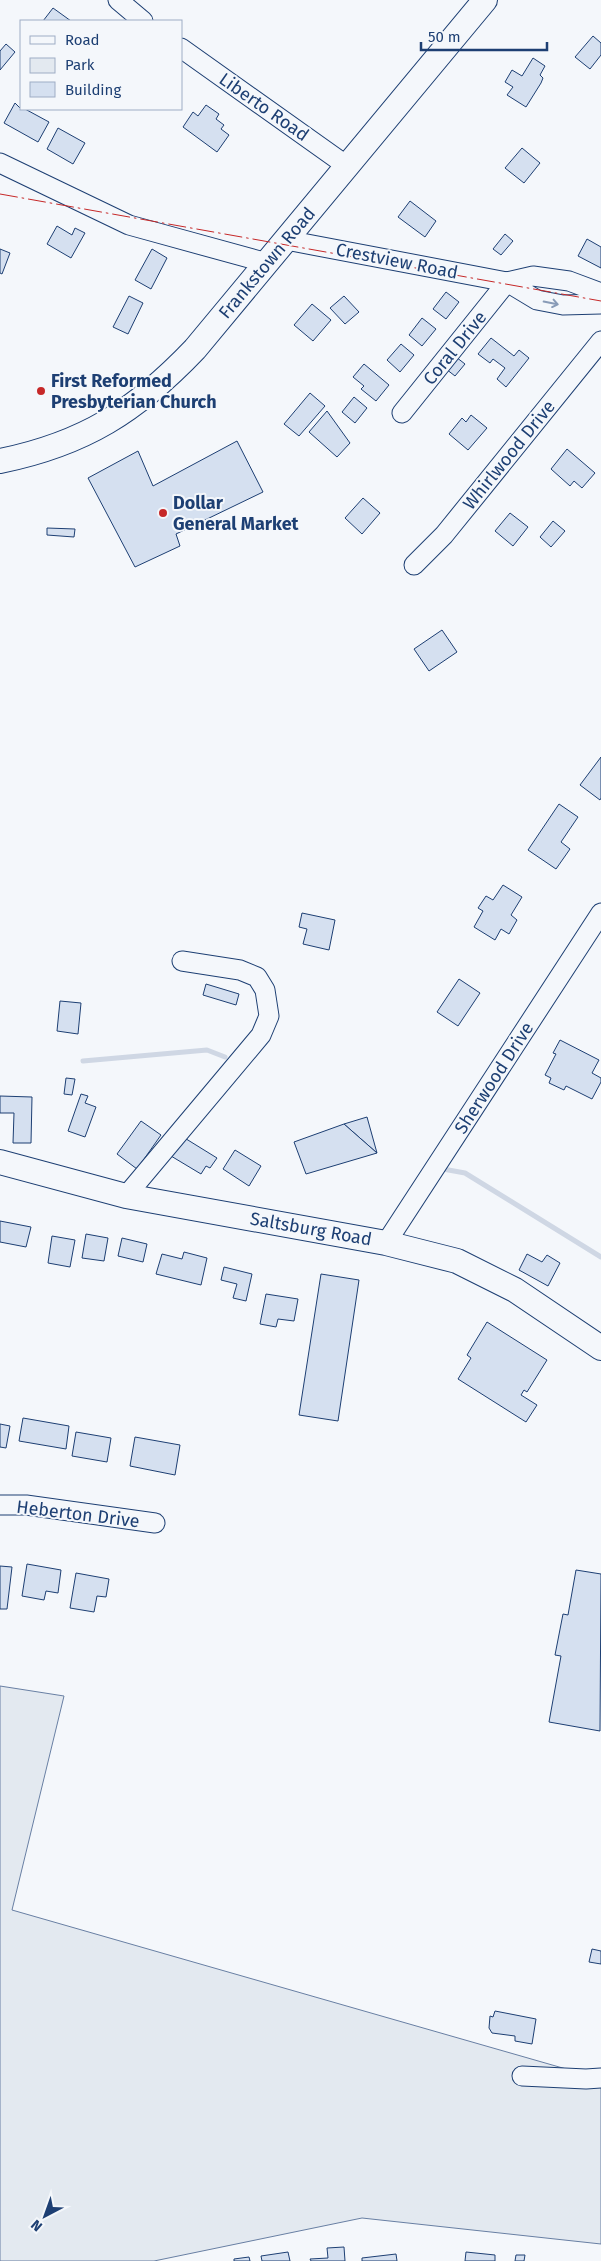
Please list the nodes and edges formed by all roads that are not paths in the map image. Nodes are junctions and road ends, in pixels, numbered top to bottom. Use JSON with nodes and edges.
{"nodes":[{"id":1,"x":118,"y":0,"type":"edge"},
{"id":2,"x":485,"y":0,"type":"edge"},
{"id":3,"x":142,"y":20,"type":"edge"},
{"id":4,"x":182,"y":49,"type":"edge"},
{"id":5,"x":0,"y":162,"type":"edge"},
{"id":6,"x":347,"y":166,"type":"junction"},
{"id":7,"x":286,"y":240,"type":"junction"},
{"id":8,"x":267,"y":263,"type":"junction"},
{"id":9,"x":507,"y":282,"type":"junction"},
{"id":10,"x":601,"y":293,"type":"edge"},
{"id":11,"x":601,"y":304,"type":"edge"},
{"id":12,"x":601,"y":341,"type":"edge"},
{"id":13,"x":402,"y":413,"type":"dead end"},
{"id":14,"x":0,"y":461,"type":"edge"},
{"id":15,"x":414,"y":565,"type":"dead end"},
{"id":16,"x":601,"y":913,"type":"edge"},
{"id":17,"x":182,"y":961,"type":"dead end"},
{"id":18,"x":0,"y":1162,"type":"edge"},
{"id":19,"x":126,"y":1196,"type":"junction"},
{"id":20,"x":386,"y":1243,"type":"junction"},
{"id":21,"x":601,"y":1348,"type":"edge"},
{"id":22,"x":0,"y":1505,"type":"edge"},
{"id":23,"x":155,"y":1523,"type":"dead end"},
{"id":24,"x":522,"y":2076,"type":"dead end"},
{"id":25,"x":601,"y":2078,"type":"edge"}],
"edges":[{"from":1,"to":3,"type":"street"},
{"from":2,"to":6,"type":"main road","name":"Frankstown Road"},
{"from":4,"to":6,"type":"street","name":"Liberto Road"},
{"from":5,"to":8,"type":"street"},
{"from":6,"to":7,"type":"main road","name":"Frankstown Road"},
{"from":7,"to":8,"type":"main road","name":"Frankstown Road"},
{"from":7,"to":9,"type":"street","name":"Crestview Road"},
{"from":8,"to":14,"type":"main road","name":"Frankstown Road"},
{"from":9,"to":10,"type":"street","name":"Crestview Road"},
{"from":9,"to":11,"type":"street","name":"Crestview Road","one_way":true},
{"from":9,"to":13,"type":"street","name":"Coral Drive"},
{"from":12,"to":15,"type":"street","name":"Whirlwood Drive"},
{"from":16,"to":20,"type":"street","name":"Sherwood Drive"},
{"from":17,"to":19,"type":"street"},
{"from":18,"to":19,"type":"main road","name":"Saltsburg Road"},
{"from":19,"to":20,"type":"main road","name":"Saltsburg Road"},
{"from":20,"to":21,"type":"main road","name":"Saltsburg Road"},
{"from":22,"to":23,"type":"street","name":"Heberton Drive"},
{"from":24,"to":25,"type":"street"}]}
